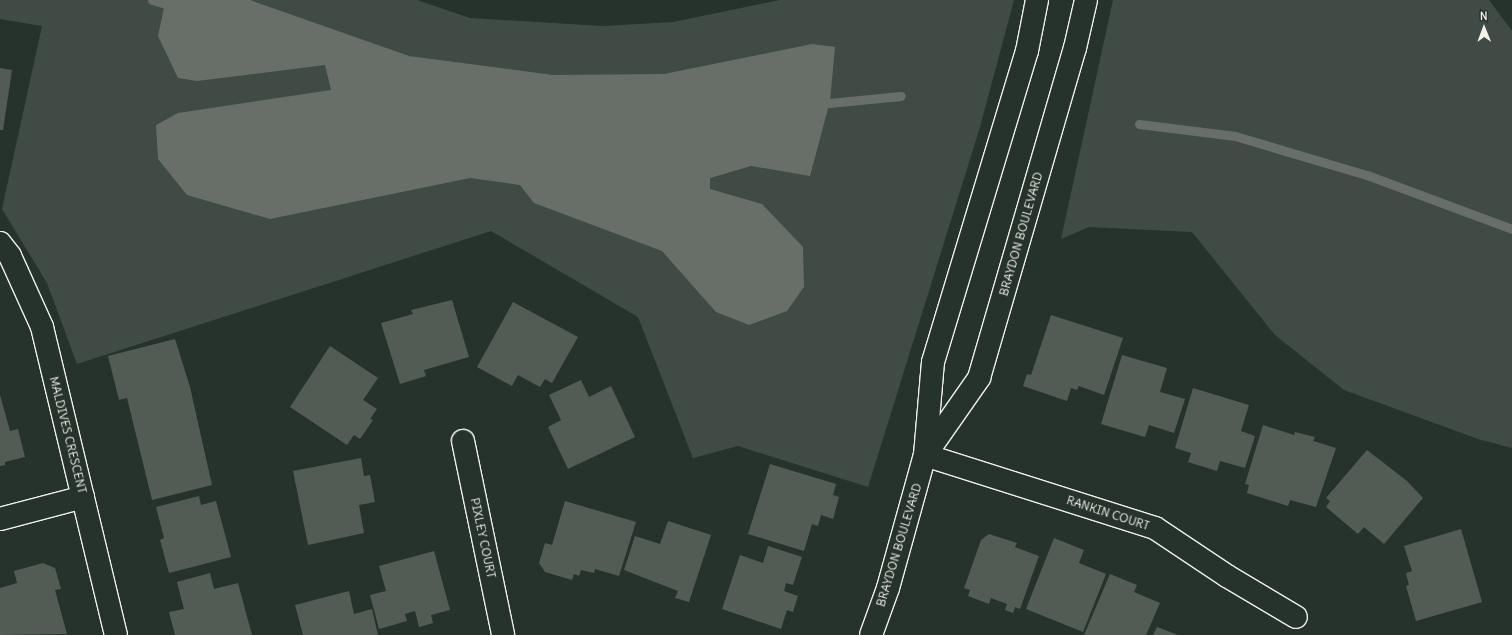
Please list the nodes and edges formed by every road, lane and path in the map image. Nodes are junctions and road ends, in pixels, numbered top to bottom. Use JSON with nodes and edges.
{"nodes":[{"id":1,"x":1037,"y":0,"type":"edge"},
{"id":2,"x":1086,"y":0,"type":"edge"},
{"id":3,"x":0,"y":243,"type":"edge"},
{"id":4,"x":463,"y":441,"type":"dead end"},
{"id":5,"x":925,"y":455,"type":"junction"},
{"id":6,"x":83,"y":497,"type":"junction"},
{"id":7,"x":0,"y":519,"type":"edge"},
{"id":8,"x":1296,"y":617,"type":"dead end"},
{"id":9,"x":116,"y":635,"type":"edge"},
{"id":10,"x":503,"y":635,"type":"edge"},
{"id":11,"x":871,"y":635,"type":"edge"}],
"edges":[{"from":1,"to":5,"type":"street","name":"BRAYDON BOULEVARD"},
{"from":2,"to":5,"type":"street","name":"BRAYDON BOULEVARD"},
{"from":3,"to":6,"type":"street","name":"MALDIVES CRESCENT"},
{"from":4,"to":10,"type":"street","name":"PIXLEY COURT"},
{"from":5,"to":8,"type":"street","name":"RANKIN COURT"},
{"from":5,"to":11,"type":"street","name":"BRAYDON BOULEVARD"},
{"from":6,"to":7,"type":"street"},
{"from":6,"to":9,"type":"street","name":"MALDIVES CRESCENT"}]}
